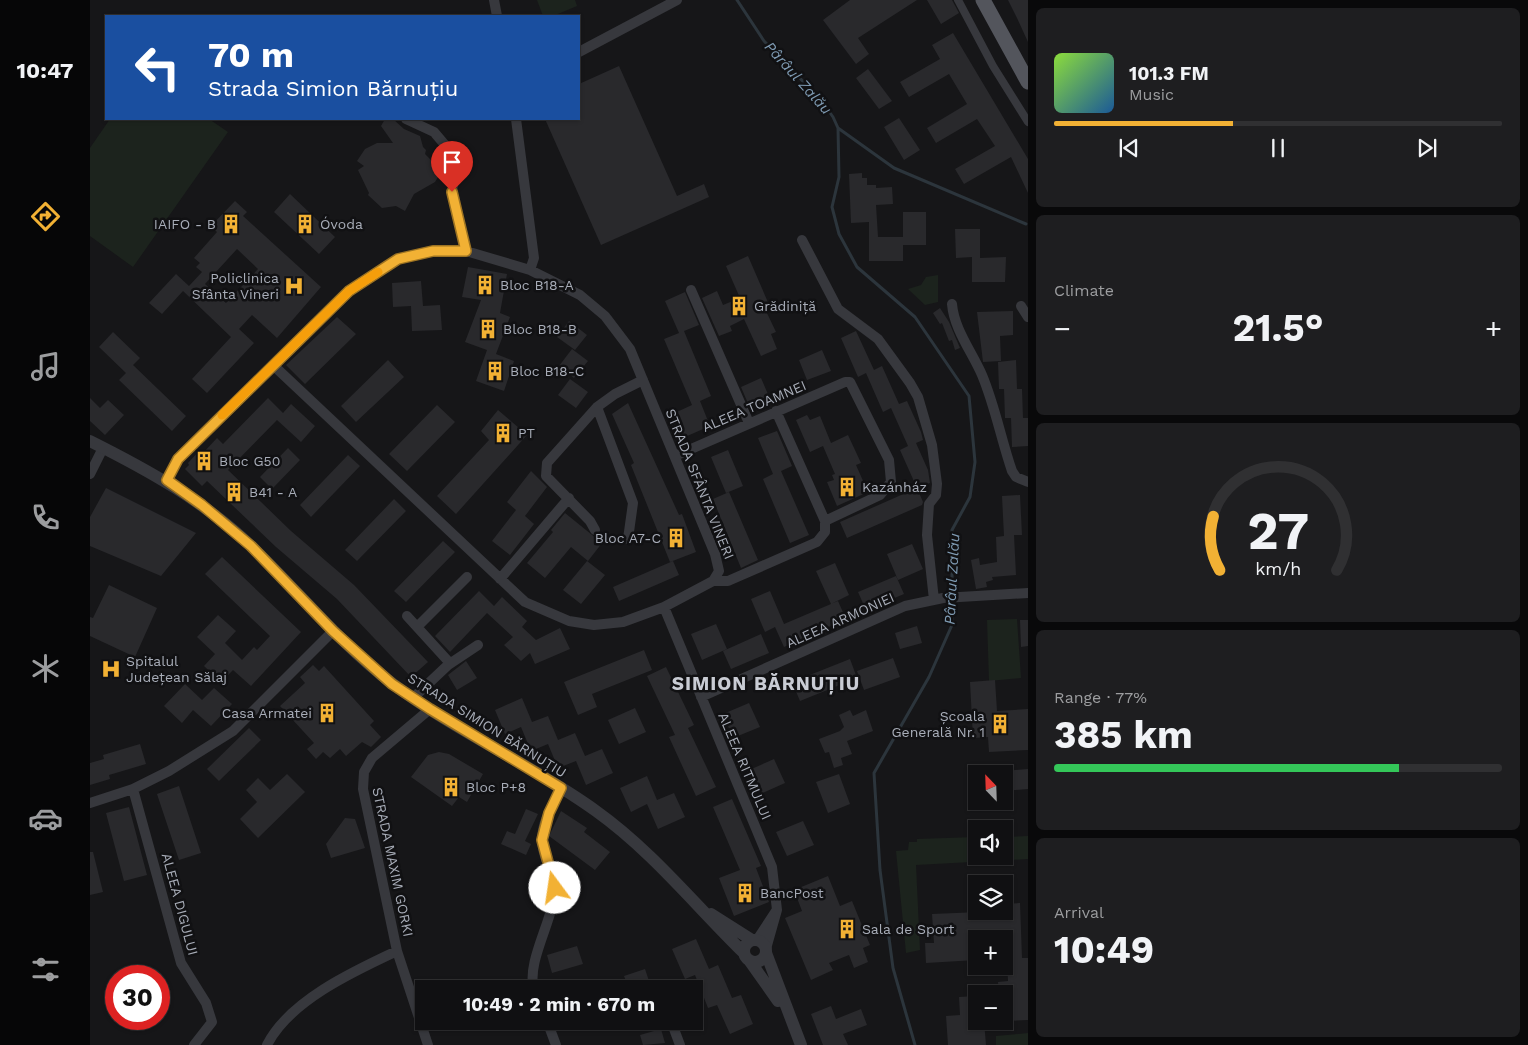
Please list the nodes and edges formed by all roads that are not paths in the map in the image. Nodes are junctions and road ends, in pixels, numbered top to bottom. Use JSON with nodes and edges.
{"nodes":[{"id":1,"x":494,"y":0,"type":"edge"},
{"id":2,"x":677,"y":0,"type":"edge"},
{"id":3,"x":958,"y":0,"type":"edge"},
{"id":4,"x":983,"y":0,"type":"edge"},
{"id":5,"x":497,"y":15,"type":"edge"},
{"id":6,"x":580,"y":51,"type":"edge"},
{"id":7,"x":1028,"y":82,"type":"edge"},
{"id":8,"x":408,"y":120,"type":"edge"},
{"id":9,"x":516,"y":120,"type":"edge"},
{"id":10,"x":1028,"y":122,"type":"edge"},
{"id":11,"x":802,"y":240,"type":"dead end"},
{"id":12,"x":466,"y":251,"type":"junction"},
{"id":13,"x":530,"y":270,"type":"junction"},
{"id":14,"x":691,"y":290,"type":"dead end"},
{"id":15,"x":952,"y":304,"type":"dead end"},
{"id":16,"x":1021,"y":306,"type":"dead end"},
{"id":17,"x":1028,"y":316,"type":"edge"},
{"id":18,"x":273,"y":365,"type":"junction"},
{"id":19,"x":643,"y":380,"type":"junction"},
{"id":20,"x":597,"y":407,"type":"junction"},
{"id":21,"x":776,"y":411,"type":"junction"},
{"id":22,"x":749,"y":423,"type":"junction"},
{"id":23,"x":90,"y":441,"type":"edge"},
{"id":24,"x":103,"y":448,"type":"junction"},
{"id":25,"x":674,"y":456,"type":"junction"},
{"id":26,"x":90,"y":474,"type":"edge"},
{"id":27,"x":167,"y":480,"type":"junction"},
{"id":28,"x":1028,"y":482,"type":"edge"},
{"id":29,"x":569,"y":498,"type":"junction"},
{"id":30,"x":825,"y":522,"type":"junction"},
{"id":31,"x":594,"y":530,"type":"dead end"},
{"id":32,"x":628,"y":539,"type":"dead end"},
{"id":33,"x":466,"y":577,"type":"dead end"},
{"id":34,"x":500,"y":579,"type":"junction"},
{"id":35,"x":713,"y":581,"type":"junction"},
{"id":36,"x":1028,"y":593,"type":"edge"},
{"id":37,"x":939,"y":599,"type":"junction"},
{"id":38,"x":664,"y":608,"type":"junction"},
{"id":39,"x":407,"y":616,"type":"dead end"},
{"id":40,"x":417,"y":627,"type":"junction"},
{"id":41,"x":333,"y":631,"type":"junction"},
{"id":42,"x":478,"y":644,"type":"dead end"},
{"id":43,"x":448,"y":665,"type":"junction"},
{"id":44,"x":701,"y":697,"type":"junction"},
{"id":45,"x":414,"y":698,"type":"junction"},
{"id":46,"x":430,"y":709,"type":"junction"},
{"id":47,"x":561,"y":788,"type":"junction"},
{"id":48,"x":133,"y":790,"type":"junction"},
{"id":49,"x":90,"y":803,"type":"edge"},
{"id":50,"x":703,"y":909,"type":"junction"},
{"id":51,"x":777,"y":910,"type":"junction"},
{"id":52,"x":754,"y":940,"type":"junction"},
{"id":53,"x":397,"y":951,"type":"junction"},
{"id":54,"x":766,"y":951,"type":"junction"},
{"id":55,"x":746,"y":957,"type":"junction"},
{"id":56,"x":533,"y":980,"type":"edge"},
{"id":57,"x":790,"y":1020,"type":"junction"},
{"id":58,"x":550,"y":1030,"type":"edge"},
{"id":59,"x":674,"y":1030,"type":"edge"},
{"id":60,"x":194,"y":1045,"type":"edge"},
{"id":61,"x":266,"y":1045,"type":"edge"},
{"id":62,"x":428,"y":1045,"type":"edge"},
{"id":63,"x":556,"y":1045,"type":"edge"},
{"id":64,"x":680,"y":1045,"type":"edge"},
{"id":65,"x":801,"y":1045,"type":"edge"}],
"edges":[{"from":1,"to":5,"type":"street"},
{"from":2,"to":6,"type":"street"},
{"from":3,"to":10,"type":"street"},
{"from":4,"to":7,"type":"main road"},
{"from":8,"to":12,"type":"street"},
{"from":9,"to":13,"type":"street"},
{"from":11,"to":37,"type":"street"},
{"from":12,"to":13,"type":"street","name":"STRADA SFÂNTA VINERI"},
{"from":12,"to":18,"type":"street","name":"STRADA SFÂNTA VINERI"},
{"from":13,"to":19,"type":"street","name":"STRADA SFÂNTA VINERI"},
{"from":14,"to":22,"type":"street"},
{"from":15,"to":28,"type":"street"},
{"from":16,"to":17,"type":"street"},
{"from":18,"to":27,"type":"street","name":"STRADA SFÂNTA VINERI"},
{"from":18,"to":34,"type":"street"},
{"from":19,"to":20,"type":"street"},
{"from":19,"to":25,"type":"street","name":"STRADA SFÂNTA VINERI"},
{"from":20,"to":29,"type":"street"},
{"from":20,"to":32,"type":"street"},
{"from":21,"to":22,"type":"street","name":"ALEEA TOAMNEI"},
{"from":21,"to":30,"type":"street"},
{"from":21,"to":30,"type":"street","name":"ALEEA TOAMNEI"},
{"from":22,"to":25,"type":"street","name":"ALEEA TOAMNEI"},
{"from":23,"to":24,"type":"street","name":"STRADA SIMION BĂRNUȚIU"},
{"from":24,"to":26,"type":"street"},
{"from":24,"to":27,"type":"street","name":"STRADA SIMION BĂRNUȚIU"},
{"from":25,"to":35,"type":"street","name":"STRADA SFÂNTA VINERI"},
{"from":27,"to":41,"type":"street","name":"STRADA SIMION BĂRNUȚIU"},
{"from":29,"to":31,"type":"street"},
{"from":29,"to":34,"type":"street"},
{"from":30,"to":35,"type":"street"},
{"from":33,"to":40,"type":"street"},
{"from":34,"to":38,"type":"street"},
{"from":35,"to":38,"type":"street"},
{"from":36,"to":37,"type":"street","name":"ALEEA ARMONIEI"},
{"from":37,"to":44,"type":"street","name":"ALEEA ARMONIEI"},
{"from":38,"to":44,"type":"street","name":"ALEEA RITMULUI"},
{"from":39,"to":40,"type":"street"},
{"from":40,"to":43,"type":"street"},
{"from":41,"to":45,"type":"street","name":"STRADA SIMION BĂRNUȚIU"},
{"from":41,"to":48,"type":"street"},
{"from":42,"to":43,"type":"street"},
{"from":43,"to":45,"type":"street"},
{"from":44,"to":51,"type":"street","name":"ALEEA RITMULUI"},
{"from":45,"to":46,"type":"street","name":"STRADA SIMION BĂRNUȚIU"},
{"from":46,"to":47,"type":"street","name":"STRADA SIMION BĂRNUȚIU"},
{"from":46,"to":53,"type":"street","name":"STRADA MAXIM GORKI"},
{"from":47,"to":50,"type":"street","name":"STRADA SIMION BĂRNUȚIU"},
{"from":47,"to":56,"type":"street"},
{"from":48,"to":49,"type":"street"},
{"from":48,"to":60,"type":"street","name":"ALEEA DIGULUI"},
{"from":50,"to":52,"type":"street","name":"STRADA SIMION BĂRNUȚIU"},
{"from":50,"to":55,"type":"street","name":"STRADA SIMION BĂRNUȚIU"},
{"from":51,"to":52,"type":"street"},
{"from":51,"to":54,"type":"street","name":"ALEEA RITMULUI"},
{"from":52,"to":54,"type":"street","name":"STRADA SIMION BĂRNUȚIU"},
{"from":52,"to":55,"type":"street"},
{"from":53,"to":61,"type":"street"},
{"from":53,"to":62,"type":"street","name":"STRADA MAXIM GORKI"},
{"from":54,"to":55,"type":"street"},
{"from":54,"to":57,"type":"street","name":"STRADA SIMION BĂRNUȚIU"},
{"from":55,"to":57,"type":"street","name":"STRADA SIMION BĂRNUȚIU"},
{"from":57,"to":65,"type":"street","name":"STRADA SIMION BĂRNUȚIU"},
{"from":58,"to":63,"type":"street"},
{"from":59,"to":64,"type":"street"}]}
